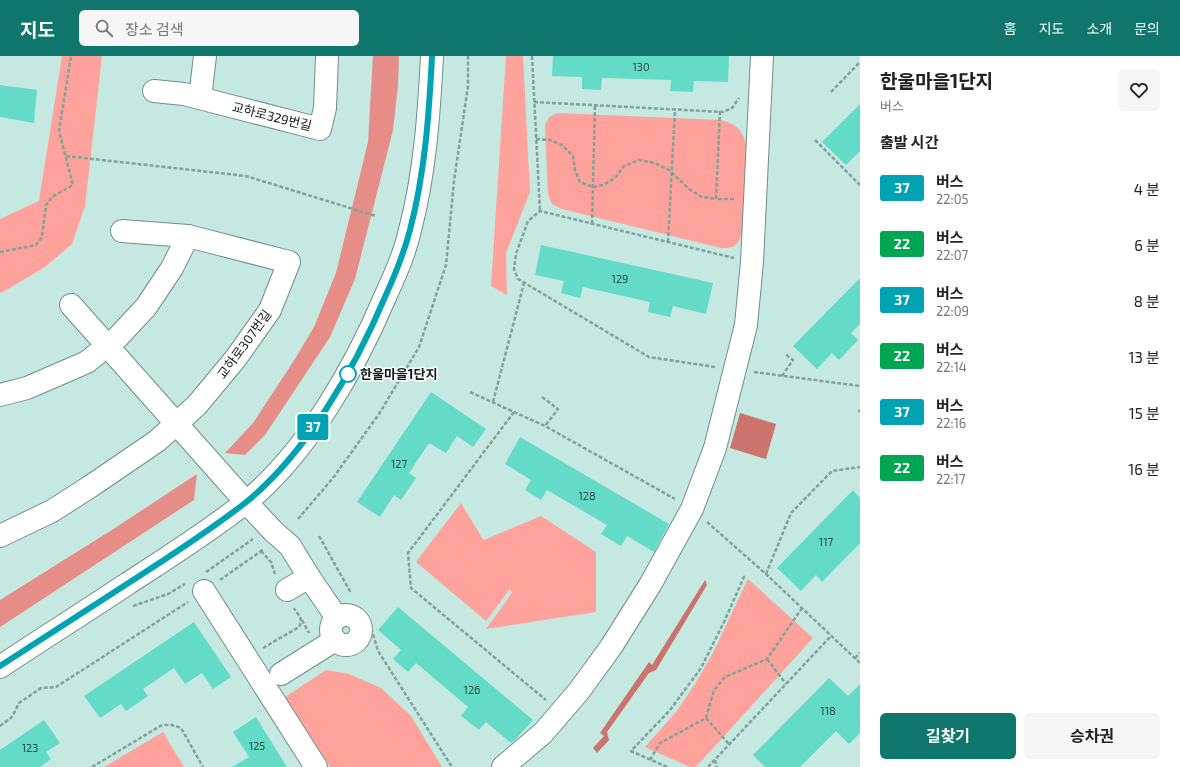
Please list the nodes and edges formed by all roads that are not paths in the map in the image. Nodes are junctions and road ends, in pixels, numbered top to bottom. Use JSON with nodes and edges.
{"nodes":[{"id":1,"x":205,"y":56,"type":"edge"},
{"id":2,"x":327,"y":56,"type":"edge"},
{"id":3,"x":432,"y":56,"type":"edge"},
{"id":4,"x":762,"y":56,"type":"edge"},
{"id":5,"x":154,"y":91,"type":"dead end"},
{"id":6,"x":200,"y":98,"type":"junction"},
{"id":7,"x":122,"y":231,"type":"dead end"},
{"id":8,"x":188,"y":236,"type":"junction"},
{"id":9,"x":71,"y":305,"type":"dead end"},
{"id":10,"x":107,"y":346,"type":"junction"},
{"id":11,"x":0,"y":395,"type":"edge"},
{"id":12,"x":176,"y":424,"type":"junction"},
{"id":13,"x":246,"y":502,"type":"junction"},
{"id":14,"x":0,"y":536,"type":"edge"},
{"id":15,"x":309,"y":577,"type":"junction"},
{"id":16,"x":198,"y":583,"type":"road end"},
{"id":17,"x":285,"y":590,"type":"road end"},
{"id":18,"x":0,"y":666,"type":"edge"},
{"id":19,"x":281,"y":674,"type":"dead end"},
{"id":20,"x":316,"y":767,"type":"edge"},
{"id":21,"x":503,"y":767,"type":"edge"}],
"edges":[{"from":1,"to":6,"type":"street"},
{"from":2,"to":6,"type":"street","name":"교하로329번길"},
{"from":3,"to":13,"type":"street"},
{"from":4,"to":21,"type":"street"},
{"from":5,"to":6,"type":"street","name":"교하로329번길"},
{"from":7,"to":8,"type":"street","name":"교하로307번길"},
{"from":8,"to":10,"type":"street"},
{"from":8,"to":12,"type":"street","name":"교하로307번길"},
{"from":9,"to":10,"type":"street"},
{"from":10,"to":11,"type":"street"},
{"from":10,"to":12,"type":"street"},
{"from":12,"to":13,"type":"street"},
{"from":12,"to":14,"type":"street","name":"교하로307번길"},
{"from":13,"to":15,"type":"street"},
{"from":13,"to":18,"type":"street"},
{"from":15,"to":17,"type":"street"},
{"from":15,"to":19,"type":"street"},
{"from":16,"to":20,"type":"street"}]}
